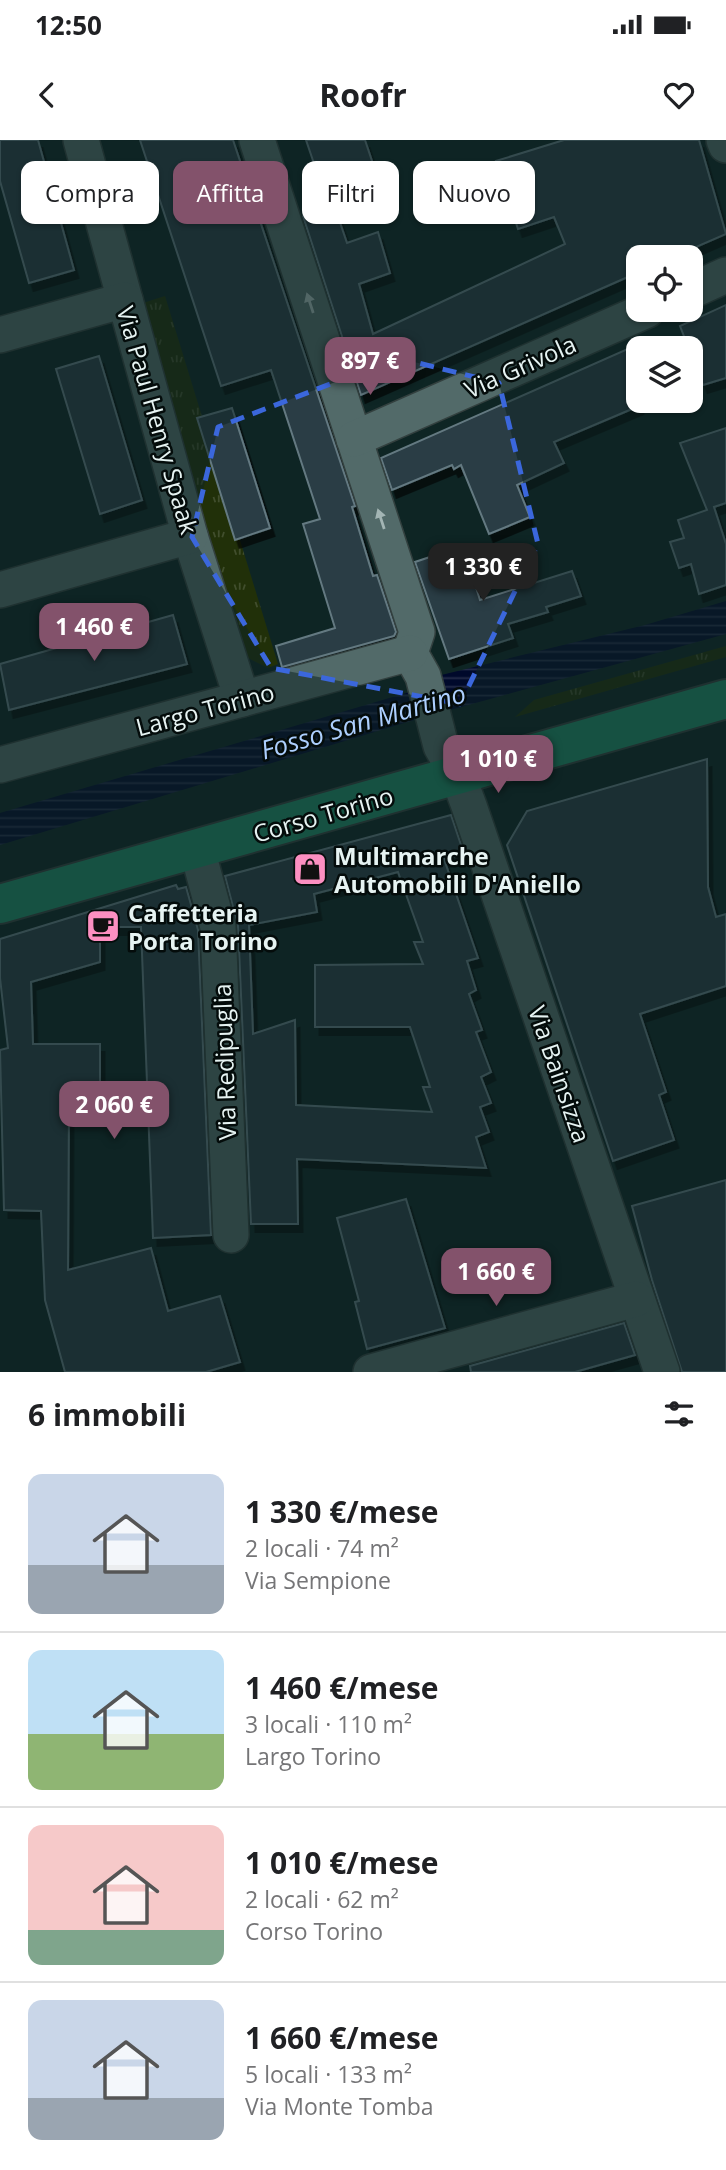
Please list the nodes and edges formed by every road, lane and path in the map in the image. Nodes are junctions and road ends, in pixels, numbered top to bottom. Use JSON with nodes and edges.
{"nodes":[{"id":1,"x":81,"y":140,"type":"edge"},
{"id":2,"x":257,"y":140,"type":"edge"},
{"id":3,"x":724,"y":140,"type":"edge"},
{"id":4,"x":726,"y":145,"type":"edge"},
{"id":5,"x":726,"y":275,"type":"edge"},
{"id":6,"x":703,"y":285,"type":"edge"},
{"id":7,"x":125,"y":300,"type":"junction"},
{"id":8,"x":626,"y":319,"type":"edge"},
{"id":9,"x":0,"y":335,"type":"edge"},
{"id":10,"x":354,"y":439,"type":"junction"},
{"id":11,"x":191,"y":536,"type":"junction"},
{"id":12,"x":0,"y":590,"type":"edge"},
{"id":13,"x":417,"y":664,"type":"junction"},
{"id":14,"x":242,"y":699,"type":"junction"},
{"id":15,"x":726,"y":699,"type":"edge"},
{"id":16,"x":0,"y":765,"type":"edge"},
{"id":17,"x":458,"y":776,"type":"junction"},
{"id":18,"x":197,"y":849,"type":"junction"},
{"id":19,"x":0,"y":904,"type":"edge"},
{"id":20,"x":231,"y":1235,"type":"dead end"},
{"id":21,"x":636,"y":1298,"type":"junction"},
{"id":22,"x":371,"y":1372,"type":"edge"},
{"id":23,"x":662,"y":1372,"type":"edge"}],
"edges":[{"from":1,"to":7,"type":"street","name":"Via Paul Henry Spaak"},
{"from":10,"to":2,"type":"street","one_way":true},
{"from":3,"to":4,"type":"street"},
{"from":5,"to":6,"type":"street"},
{"from":7,"to":9,"type":"street"},
{"from":7,"to":11,"type":"street","name":"Via Paul Henry Spaak"},
{"from":8,"to":10,"type":"street","name":"Via Grivola"},
{"from":13,"to":10,"type":"street","one_way":true},
{"from":11,"to":12,"type":"street"},
{"from":11,"to":14,"type":"street","name":"Via Paul Henry Spaak"},
{"from":13,"to":14,"type":"street","name":"Largo Torino"},
{"from":13,"to":17,"type":"street","name":"Via Bainsizza"},
{"from":14,"to":16,"type":"street","name":"Largo Torino"},
{"from":15,"to":17,"type":"main road","name":"Corso Torino"},
{"from":17,"to":18,"type":"main road","name":"Corso Torino"},
{"from":17,"to":21,"type":"street","name":"Via Bainsizza"},
{"from":18,"to":19,"type":"main road","name":"Corso Torino"},
{"from":18,"to":20,"type":"street","name":"Via Redipuglia"},
{"from":21,"to":22,"type":"street"},
{"from":21,"to":23,"type":"street","name":"Via Bainsizza"}]}
